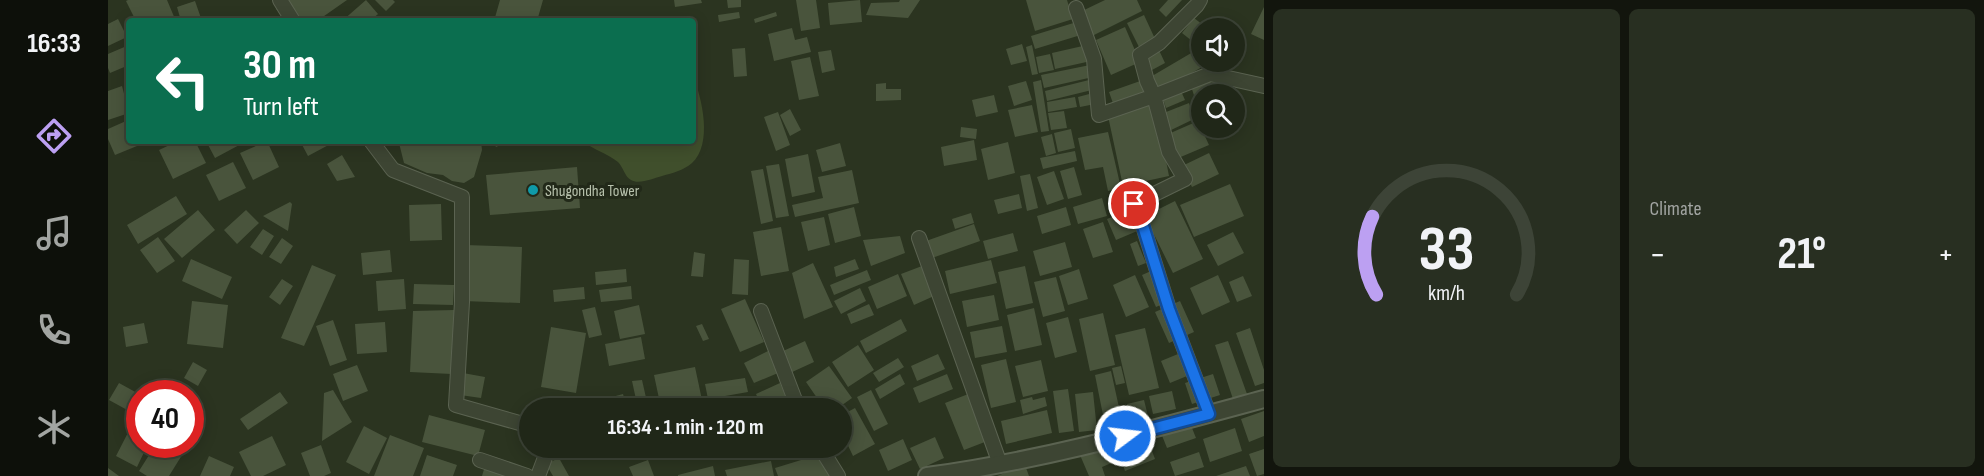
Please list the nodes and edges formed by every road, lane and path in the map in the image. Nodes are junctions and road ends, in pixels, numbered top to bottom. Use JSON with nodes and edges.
{"nodes":[{"id":1,"x":280,"y":0,"type":"edge"},
{"id":2,"x":1200,"y":0,"type":"edge"},
{"id":3,"x":1076,"y":8,"type":"dead end"},
{"id":4,"x":291,"y":18,"type":"edge"},
{"id":5,"x":1264,"y":86,"type":"edge"},
{"id":6,"x":1154,"y":96,"type":"junction"},
{"id":7,"x":373,"y":144,"type":"edge"},
{"id":8,"x":919,"y":238,"type":"dead end"},
{"id":9,"x":761,"y":311,"type":"dead end"},
{"id":10,"x":794,"y":398,"type":"edge"},
{"id":11,"x":1264,"y":399,"type":"edge"},
{"id":12,"x":1209,"y":414,"type":"junction"},
{"id":13,"x":519,"y":423,"type":"edge"},
{"id":14,"x":545,"y":458,"type":"edge"},
{"id":15,"x":827,"y":458,"type":"edge"},
{"id":16,"x":480,"y":460,"type":"dead end"},
{"id":17,"x":1000,"y":464,"type":"junction"},
{"id":18,"x":961,"y":474,"type":"edge"},
{"id":19,"x":527,"y":476,"type":"edge"},
{"id":20,"x":538,"y":476,"type":"edge"},
{"id":21,"x":838,"y":476,"type":"edge"},
{"id":22,"x":927,"y":476,"type":"edge"}],
"edges":[{"from":1,"to":4,"type":"street"},
{"from":2,"to":6,"type":"street"},
{"from":3,"to":6,"type":"street"},
{"from":5,"to":6,"type":"street"},
{"from":6,"to":12,"type":"street"},
{"from":7,"to":13,"type":"street"},
{"from":8,"to":17,"type":"street"},
{"from":9,"to":10,"type":"street"},
{"from":11,"to":12,"type":"street"},
{"from":12,"to":17,"type":"street"},
{"from":14,"to":20,"type":"street"},
{"from":15,"to":21,"type":"street"},
{"from":16,"to":19,"type":"street"},
{"from":17,"to":18,"type":"street"},
{"from":18,"to":22,"type":"street"}]}
